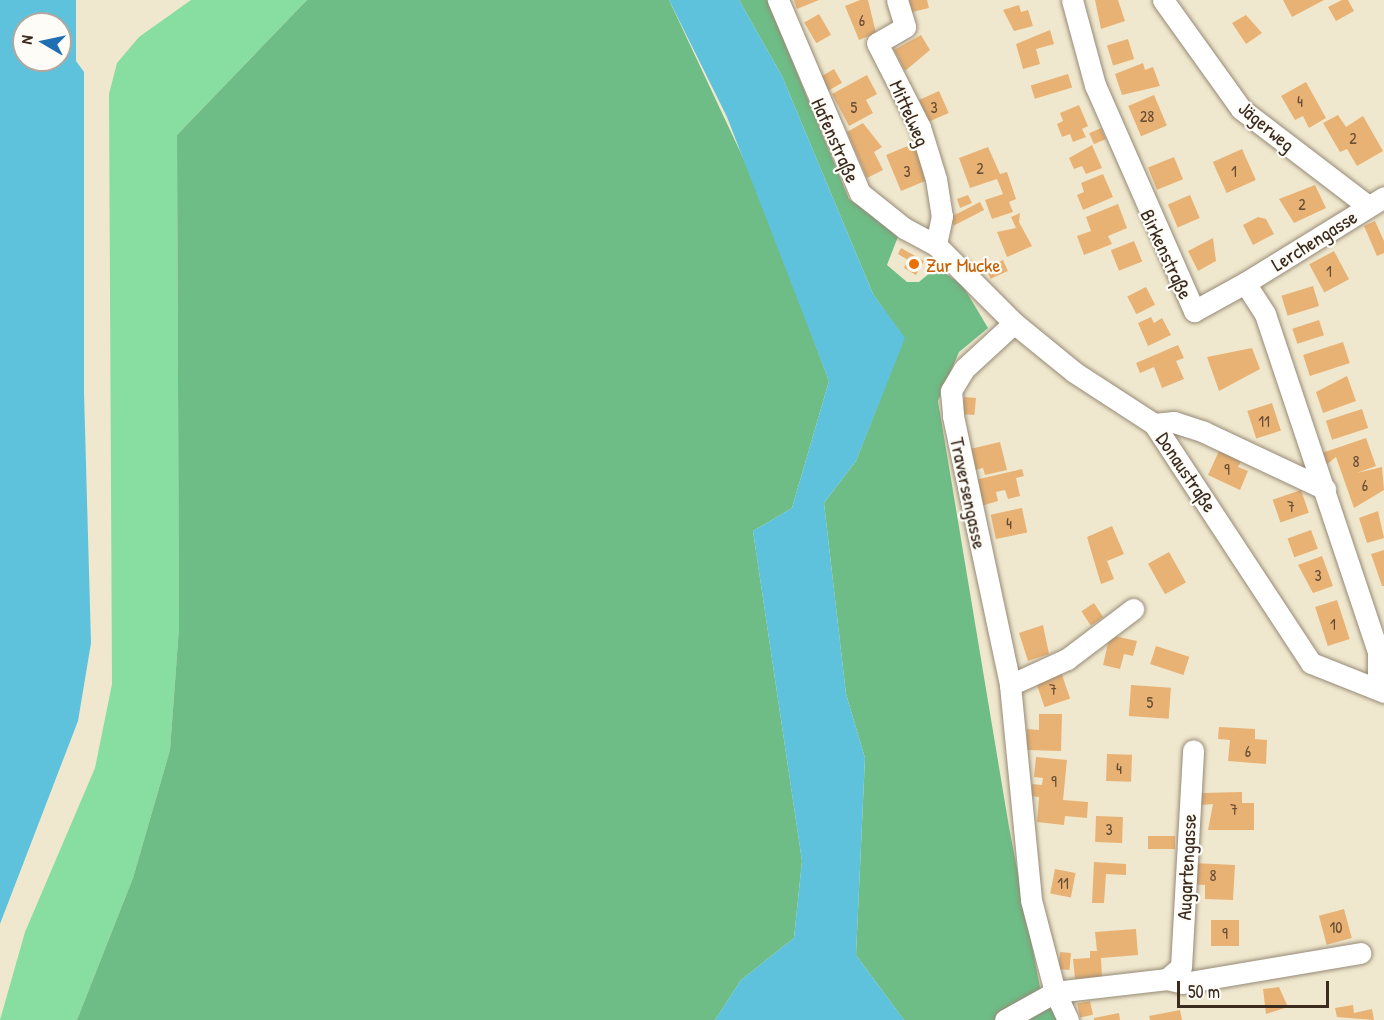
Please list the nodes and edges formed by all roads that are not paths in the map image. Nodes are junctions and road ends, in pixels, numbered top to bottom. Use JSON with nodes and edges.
{"nodes":[{"id":1,"x":778,"y":0,"type":"edge"},
{"id":2,"x":897,"y":0,"type":"edge"},
{"id":3,"x":1072,"y":0,"type":"edge"},
{"id":4,"x":1163,"y":0,"type":"edge"},
{"id":5,"x":1376,"y":202,"type":"edge"},
{"id":6,"x":936,"y":245,"type":"junction"},
{"id":7,"x":1245,"y":283,"type":"junction"},
{"id":8,"x":1014,"y":323,"type":"junction"},
{"id":9,"x":1154,"y":424,"type":"junction"},
{"id":10,"x":1325,"y":489,"type":"junction"},
{"id":11,"x":1133,"y":609,"type":"dead end"},
{"id":12,"x":1010,"y":685,"type":"junction"},
{"id":13,"x":1381,"y":691,"type":"edge"},
{"id":14,"x":1193,"y":750,"type":"dead end"},
{"id":15,"x":1360,"y":953,"type":"dead end"},
{"id":16,"x":1167,"y":979,"type":"junction"},
{"id":17,"x":1055,"y":992,"type":"junction"},
{"id":18,"x":1005,"y":1020,"type":"edge"},
{"id":19,"x":1068,"y":1020,"type":"edge"}],
"edges":[{"from":1,"to":6,"type":"street","name":"Hafenstraße"},
{"from":2,"to":6,"type":"street","name":"Mittelweg"},
{"from":3,"to":7,"type":"street","name":"Birkenstraße"},
{"from":4,"to":5,"type":"street","name":"Jägerweg"},
{"from":5,"to":7,"type":"street","name":"Lerchengasse"},
{"from":6,"to":8,"type":"street","name":"Donaustraße"},
{"from":7,"to":10,"type":"street"},
{"from":8,"to":9,"type":"street","name":"Donaustraße"},
{"from":8,"to":12,"type":"street","name":"Traversengasse"},
{"from":9,"to":10,"type":"street"},
{"from":9,"to":13,"type":"street","name":"Donaustraße"},
{"from":10,"to":13,"type":"street"},
{"from":11,"to":12,"type":"street"},
{"from":12,"to":17,"type":"street","name":"Traversengasse"},
{"from":14,"to":16,"type":"street","name":"Augartengasse"},
{"from":15,"to":16,"type":"street"},
{"from":16,"to":17,"type":"street"},
{"from":17,"to":18,"type":"street"},
{"from":17,"to":19,"type":"street","name":"Traversengasse"}]}
